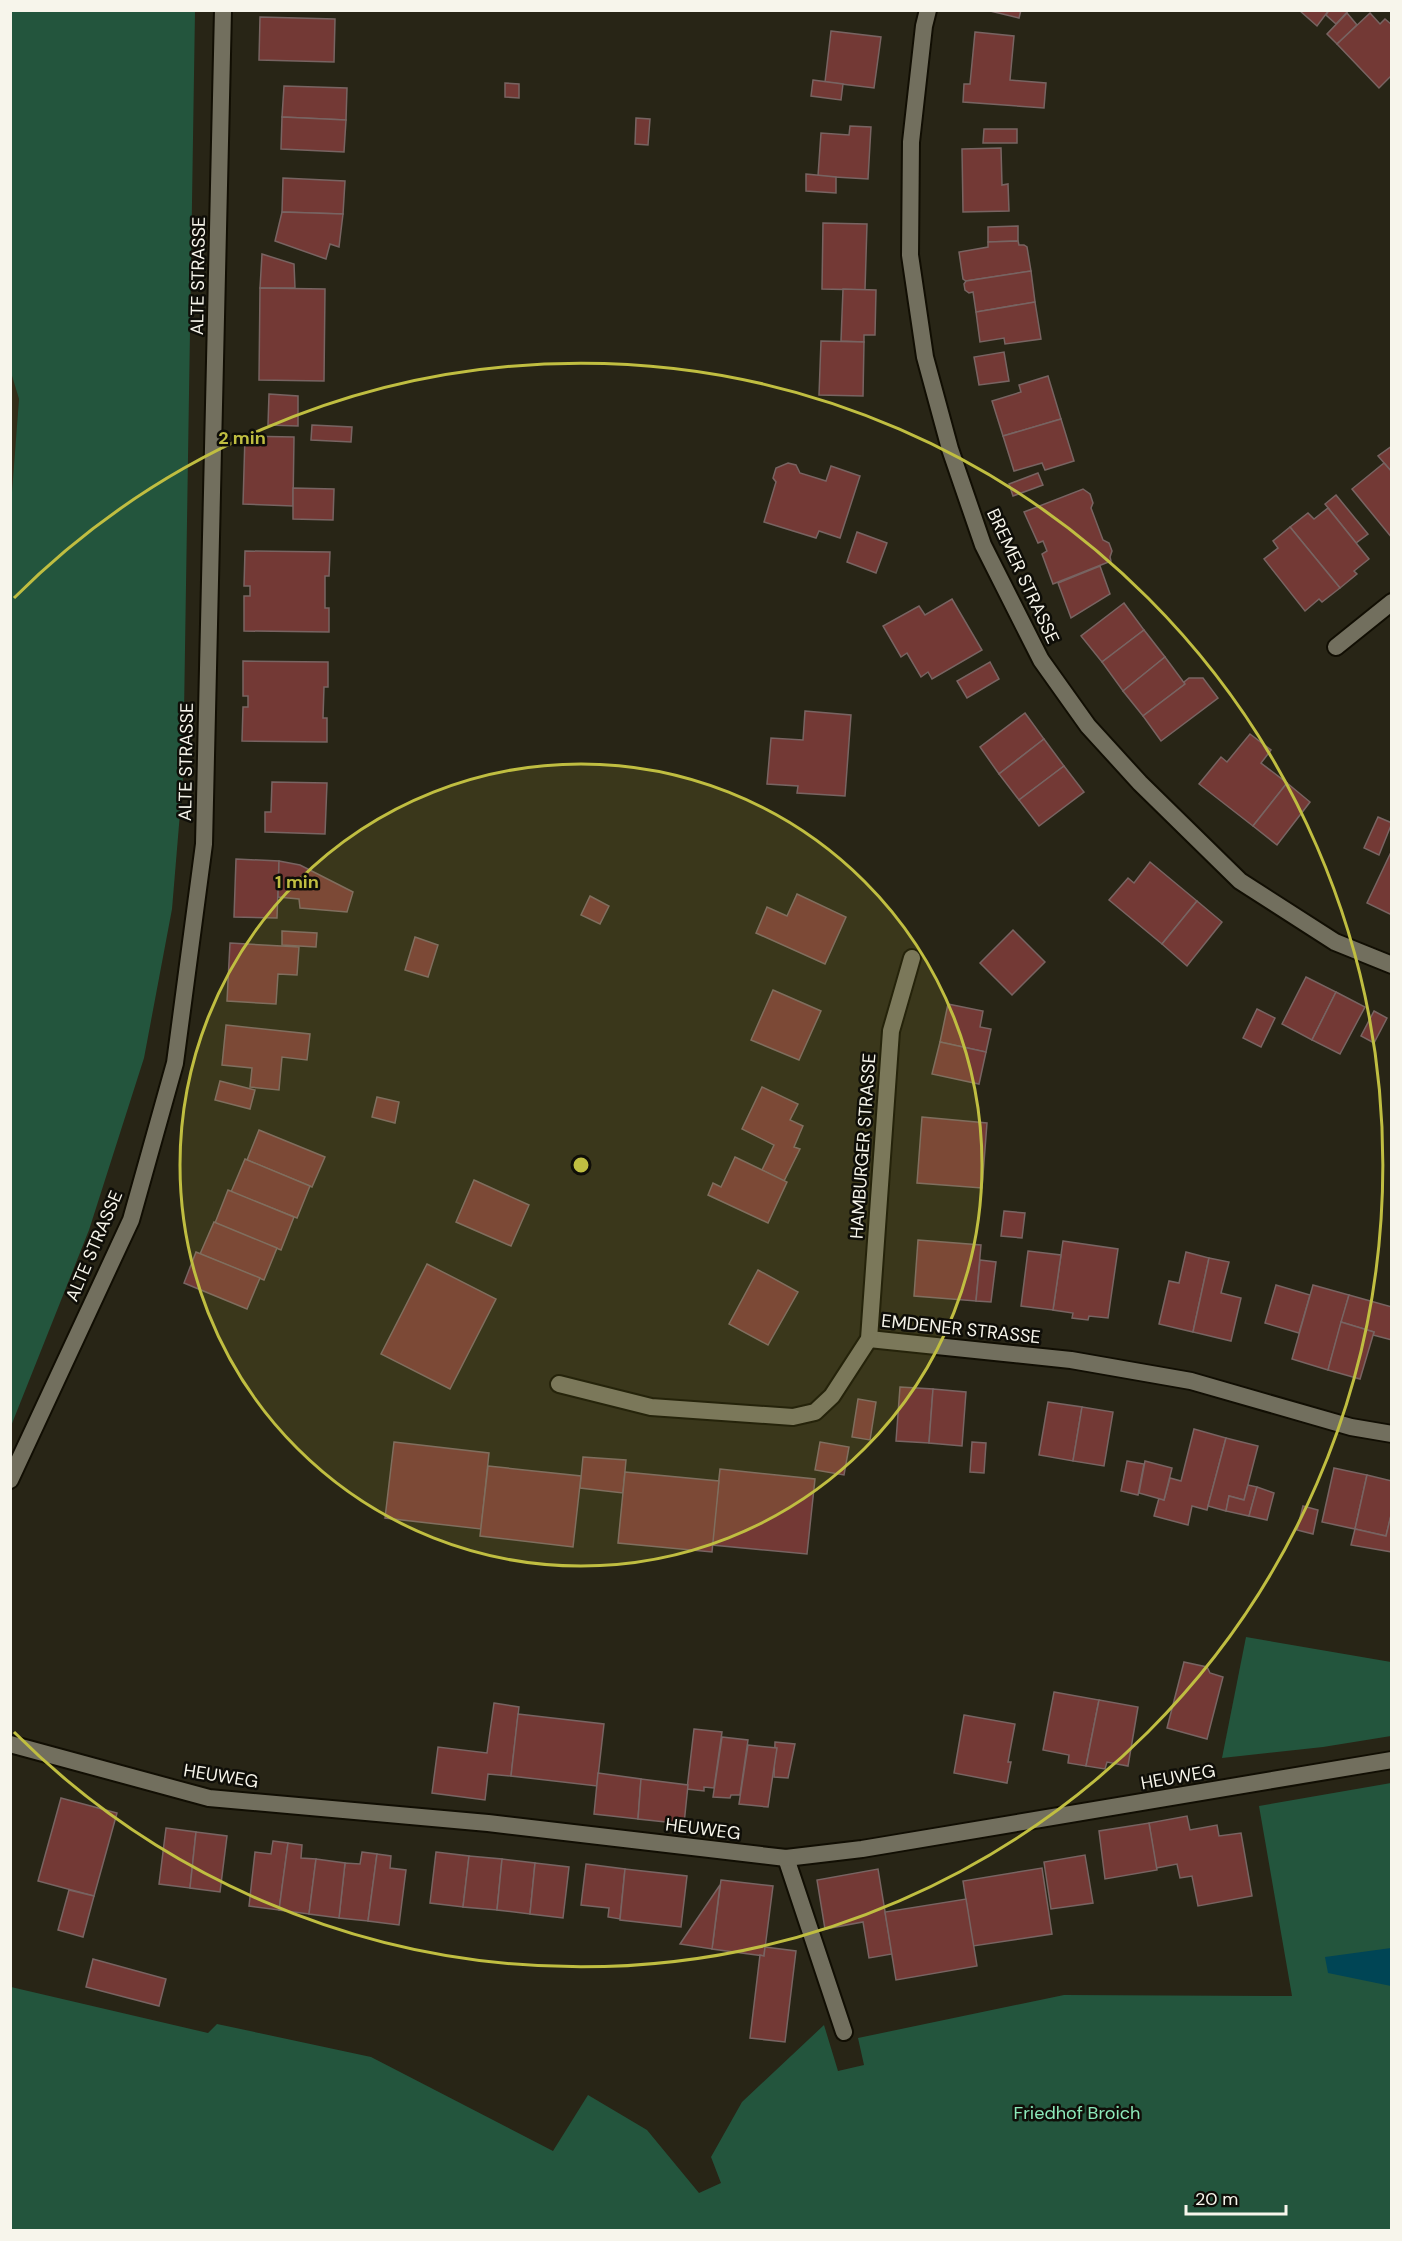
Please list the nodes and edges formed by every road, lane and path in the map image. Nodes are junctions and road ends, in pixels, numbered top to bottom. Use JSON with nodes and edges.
{"nodes":[{"id":1,"x":223,"y":10,"type":"edge"},
{"id":2,"x":928,"y":10,"type":"edge"},
{"id":3,"x":1392,"y":602,"type":"edge"},
{"id":4,"x":1336,"y":647,"type":"dead end"},
{"id":5,"x":912,"y":958,"type":"dead end"},
{"id":6,"x":1392,"y":965,"type":"edge"},
{"id":7,"x":869,"y":1339,"type":"junction"},
{"id":8,"x":560,"y":1384,"type":"dead end"},
{"id":9,"x":1392,"y":1434,"type":"edge"},
{"id":10,"x":10,"y":1480,"type":"edge"},
{"id":11,"x":10,"y":1744,"type":"edge"},
{"id":12,"x":1392,"y":1760,"type":"edge"},
{"id":13,"x":786,"y":1858,"type":"junction"},
{"id":14,"x":844,"y":2032,"type":"dead end"}],
"edges":[{"from":1,"to":10,"type":"street","name":"ALTE STRASSE"},
{"from":2,"to":6,"type":"street","name":"BREMER STRASSE"},
{"from":3,"to":4,"type":"street"},
{"from":5,"to":7,"type":"street","name":"HAMBURGER STRASSE"},
{"from":7,"to":8,"type":"street","name":"EMDENER STRASSE"},
{"from":7,"to":9,"type":"street","name":"EMDENER STRASSE"},
{"from":11,"to":13,"type":"street","name":"HEUWEG"},
{"from":12,"to":13,"type":"street","name":"HEUWEG"},
{"from":13,"to":14,"type":"street"}]}
